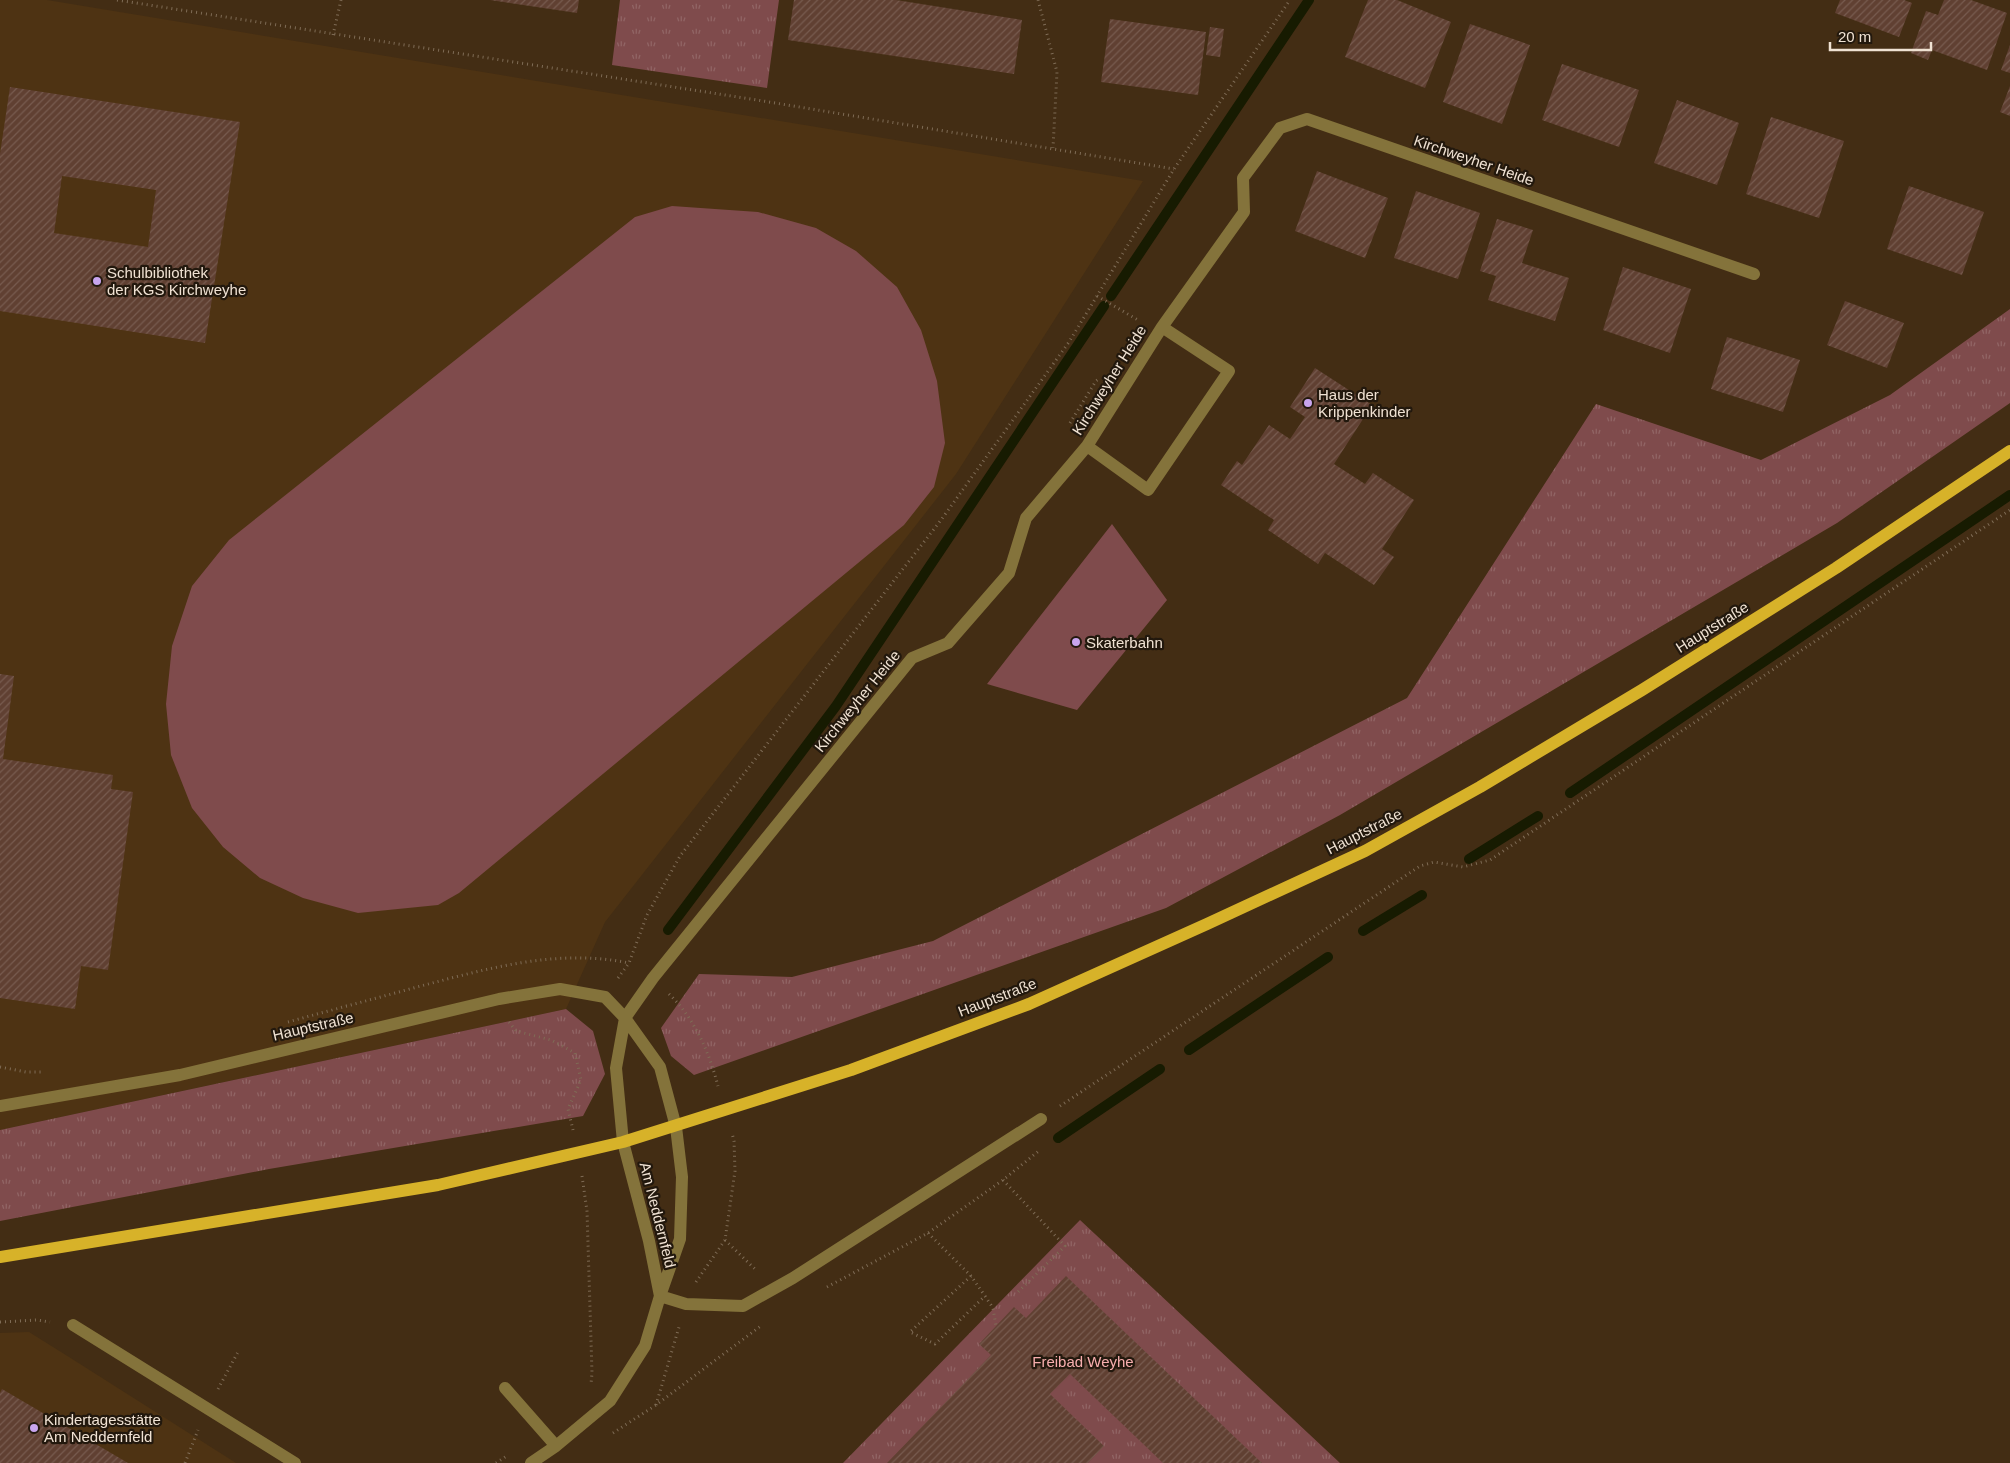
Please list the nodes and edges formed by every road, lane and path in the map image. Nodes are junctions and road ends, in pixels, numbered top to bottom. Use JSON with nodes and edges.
{"nodes":[{"id":1,"x":116,"y":0,"type":"edge"},
{"id":2,"x":341,"y":0,"type":"edge"},
{"id":3,"x":1038,"y":0,"type":"edge"},
{"id":4,"x":1290,"y":0,"type":"edge"},
{"id":5,"x":333,"y":35,"type":"junction"},
{"id":6,"x":1054,"y":148,"type":"junction"},
{"id":7,"x":1174,"y":169,"type":"junction"},
{"id":8,"x":1754,"y":274,"type":"dead end"},
{"id":9,"x":1097,"y":296,"type":"junction"},
{"id":10,"x":1160,"y":329,"type":"junction"},
{"id":11,"x":1087,"y":446,"type":"junction"},
{"id":12,"x":2010,"y":451,"type":"edge"},
{"id":13,"x":2010,"y":510,"type":"edge"},
{"id":14,"x":488,"y":968,"type":"dead end"},
{"id":15,"x":604,"y":997,"type":"junction"},
{"id":16,"x":499,"y":999,"type":"junction"},
{"id":17,"x":625,"y":1018,"type":"junction"},
{"id":18,"x":286,"y":1023,"type":"dead end"},
{"id":19,"x":0,"y":1068,"type":"edge"},
{"id":20,"x":46,"y":1072,"type":"dead end"},
{"id":21,"x":0,"y":1106,"type":"edge"},
{"id":22,"x":1041,"y":1119,"type":"junction"},
{"id":23,"x":676,"y":1127,"type":"junction"},
{"id":24,"x":623,"y":1142,"type":"junction"},
{"id":25,"x":578,"y":1153,"type":"junction"},
{"id":26,"x":1003,"y":1180,"type":"junction"},
{"id":27,"x":928,"y":1233,"type":"junction"},
{"id":28,"x":0,"y":1257,"type":"edge"},
{"id":29,"x":971,"y":1276,"type":"junction"},
{"id":30,"x":826,"y":1288,"type":"dead end"},
{"id":31,"x":1018,"y":1292,"type":"dead end"},
{"id":32,"x":660,"y":1296,"type":"junction"},
{"id":33,"x":985,"y":1296,"type":"junction"},
{"id":34,"x":0,"y":1322,"type":"edge"},
{"id":35,"x":764,"y":1324,"type":"dead end"},
{"id":36,"x":73,"y":1325,"type":"joint"},
{"id":37,"x":996,"y":1326,"type":"dead end"},
{"id":38,"x":506,"y":1388,"type":"dead end"},
{"id":39,"x":589,"y":1391,"type":"dead end"},
{"id":40,"x":543,"y":1430,"type":"junction"},
{"id":41,"x":607,"y":1437,"type":"dead end"},
{"id":42,"x":556,"y":1446,"type":"junction"},
{"id":43,"x":295,"y":1463,"type":"edge"},
{"id":44,"x":496,"y":1463,"type":"edge"},
{"id":45,"x":530,"y":1463,"type":"edge"}],
"edges":[{"from":1,"to":5,"type":"path"},
{"from":2,"to":5,"type":"path"},
{"from":3,"to":6,"type":"path"},
{"from":4,"to":7,"type":"path"},
{"from":5,"to":6,"type":"path"},
{"from":6,"to":7,"type":"path"},
{"from":7,"to":9,"type":"path"},
{"from":8,"to":10,"type":"street","name":"Kirchweyher Heide"},
{"from":9,"to":10,"type":"path"},
{"from":9,"to":15,"type":"path"},
{"from":10,"to":11,"type":"street","name":"Kirchweyher Heide"},
{"from":10,"to":11,"type":"street"},
{"from":11,"to":17,"type":"street","name":"Kirchweyher Heide"},
{"from":12,"to":23,"type":"main road","name":"Hauptstraße"},
{"from":13,"to":22,"type":"path"},
{"from":14,"to":18,"type":"path"},
{"from":15,"to":16,"type":"street","name":"Hauptstraße"},
{"from":15,"to":17,"type":"street"},
{"from":16,"to":21,"type":"street","name":"Hauptstraße"},
{"from":16,"to":25,"type":"path"},
{"from":17,"to":23,"type":"street"},
{"from":17,"to":24,"type":"street"},
{"from":19,"to":20,"type":"path"},
{"from":22,"to":26,"type":"path"},
{"from":22,"to":32,"type":"street"},
{"from":23,"to":24,"type":"main road","name":"Hauptstraße"},
{"from":23,"to":32,"type":"street","name":"Am Neddernfeld"},
{"from":24,"to":25,"type":"main road","name":"Hauptstraße"},
{"from":24,"to":32,"type":"street","name":"Am Neddernfeld"},
{"from":25,"to":28,"type":"main road","name":"Hauptstraße"},
{"from":25,"to":39,"type":"path"},
{"from":26,"to":27,"type":"path"},
{"from":26,"to":31,"type":"path"},
{"from":27,"to":29,"type":"path"},
{"from":27,"to":30,"type":"path"},
{"from":29,"to":33,"type":"path"},
{"from":29,"to":33,"type":"path"},
{"from":32,"to":42,"type":"street","name":"Am Neddernfeld"},
{"from":33,"to":37,"type":"path"},
{"from":34,"to":36,"type":"path"},
{"from":35,"to":41,"type":"path"},
{"from":36,"to":43,"type":"street"},
{"from":38,"to":40,"type":"street"},
{"from":40,"to":42,"type":"street"},
{"from":40,"to":44,"type":"path"},
{"from":42,"to":45,"type":"street","name":"Am Neddernfeld"}]}
